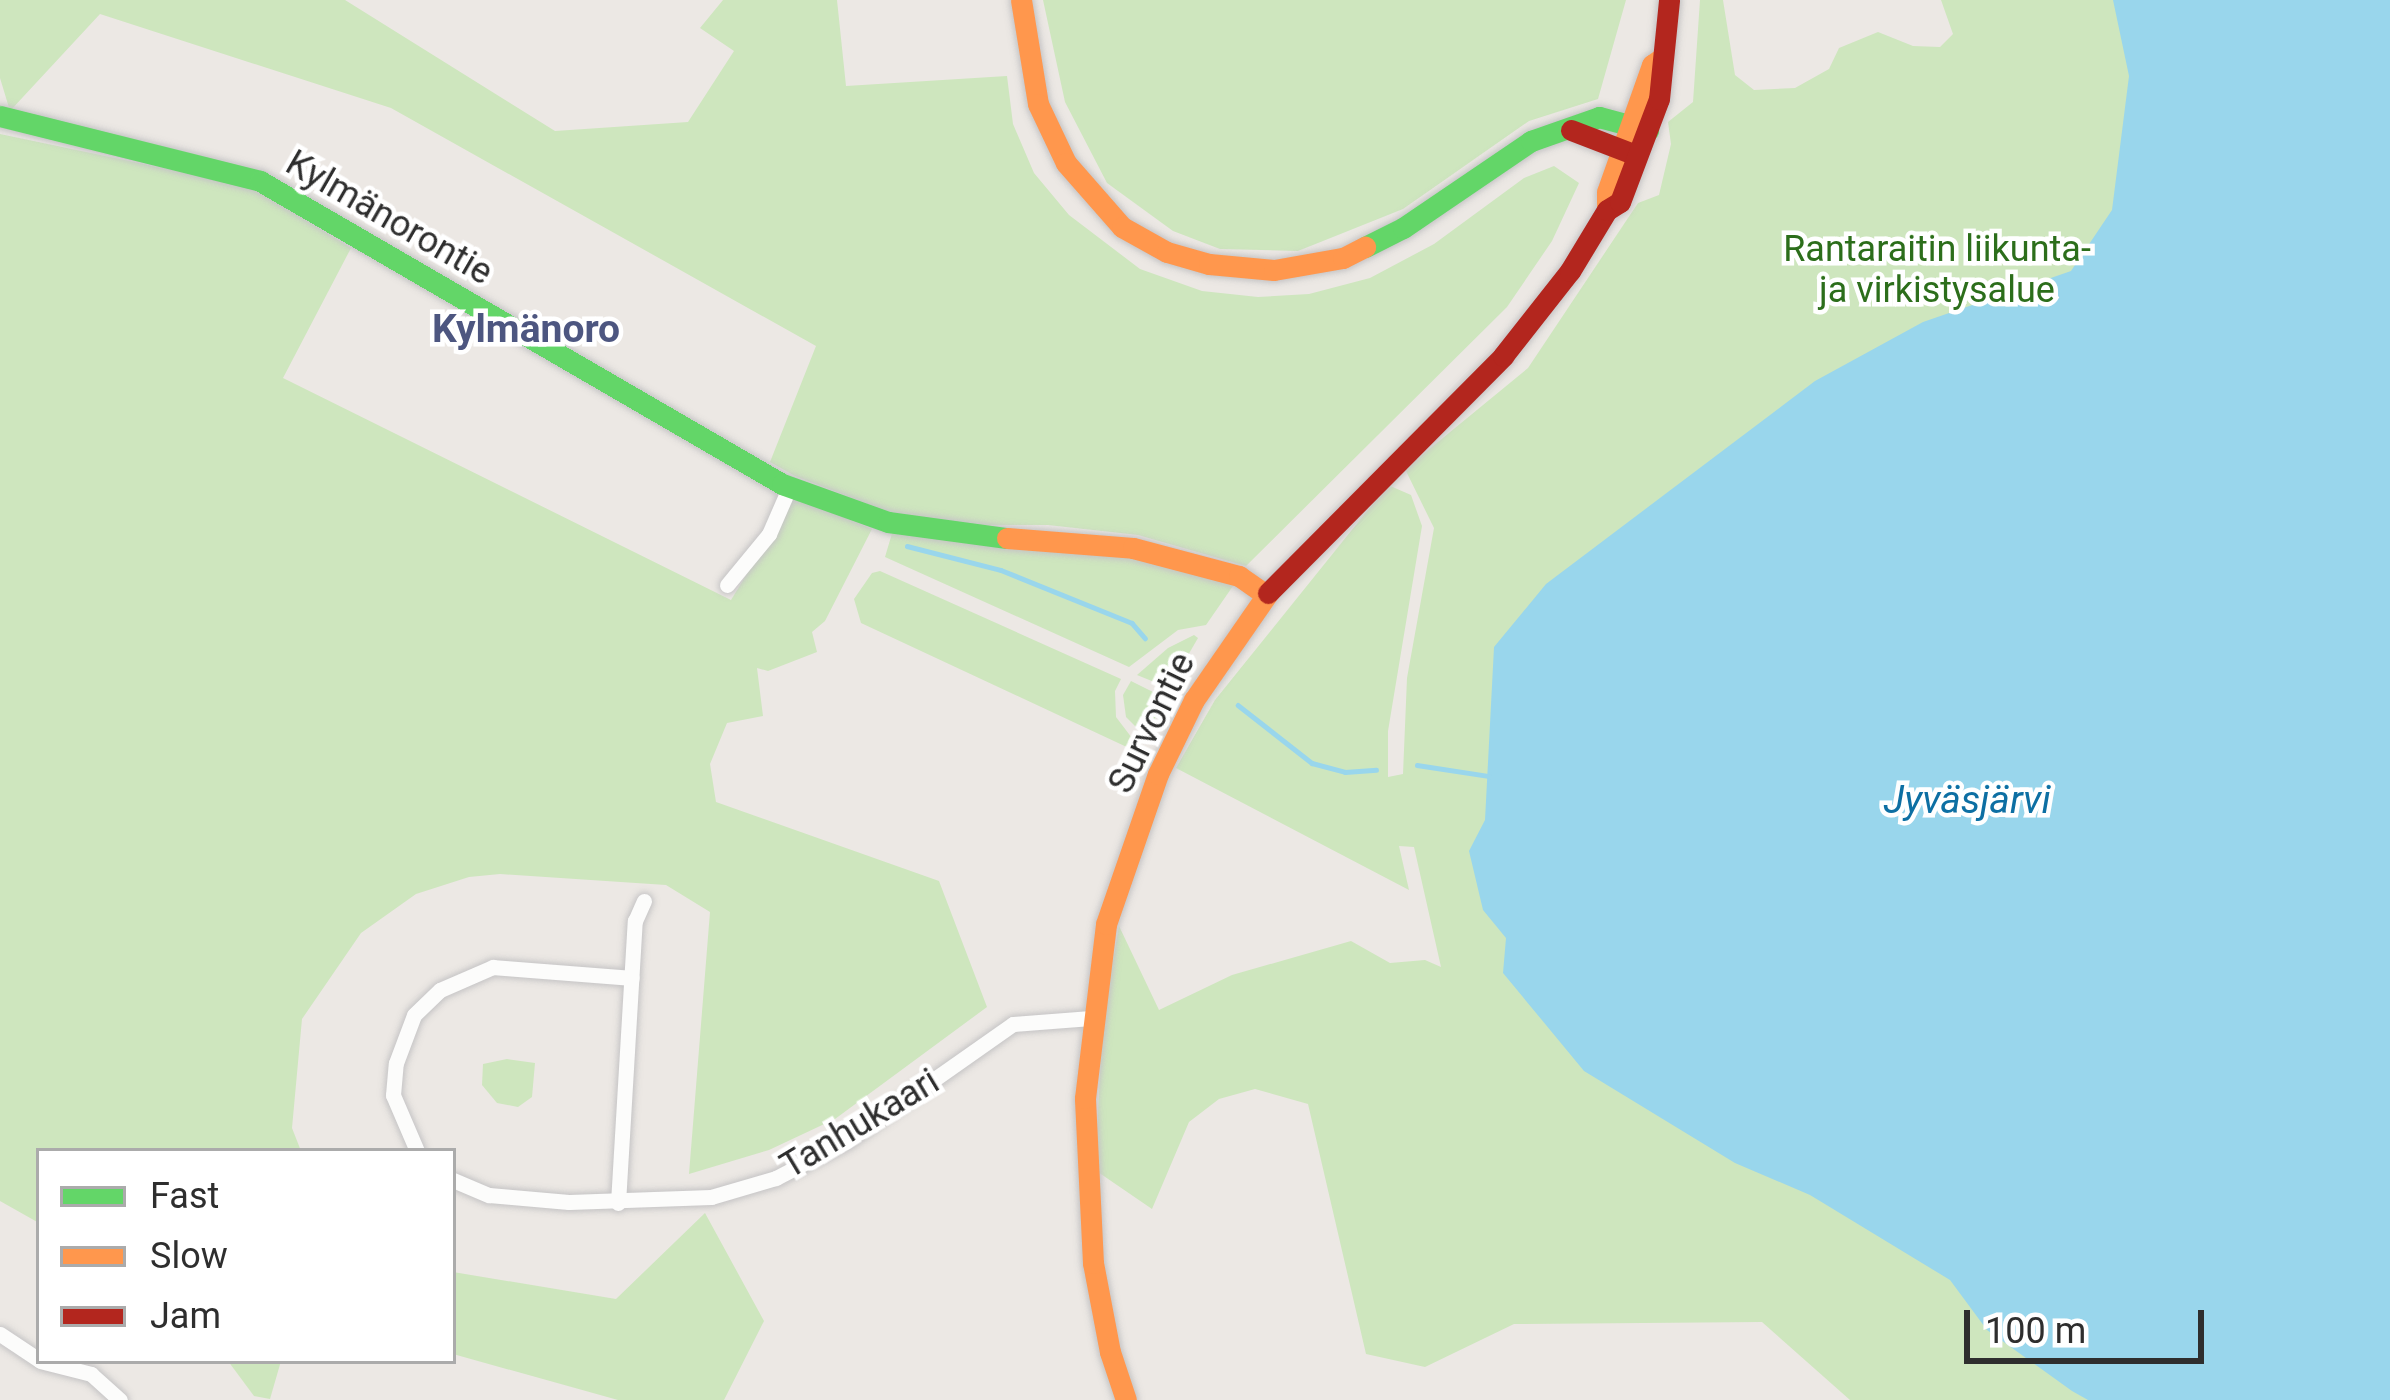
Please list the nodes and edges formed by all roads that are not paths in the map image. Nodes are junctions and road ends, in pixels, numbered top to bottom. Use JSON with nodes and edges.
{"nodes":[{"id":1,"x":1021,"y":0,"type":"edge"},
{"id":2,"x":1669,"y":0,"type":"edge"},
{"id":3,"x":0,"y":116,"type":"edge"},
{"id":4,"x":1640,"y":128,"type":"junction"},
{"id":5,"x":1570,"y":130,"type":"junction"},
{"id":6,"x":1631,"y":153,"type":"junction"},
{"id":7,"x":790,"y":486,"type":"junction"},
{"id":8,"x":727,"y":585,"type":"dead end"},
{"id":9,"x":1266,"y":595,"type":"junction"},
{"id":10,"x":644,"y":901,"type":"dead end"},
{"id":11,"x":632,"y":978,"type":"junction"},
{"id":12,"x":1090,"y":1018,"type":"junction"},
{"id":13,"x":416,"y":1148,"type":"edge"},
{"id":14,"x":456,"y":1181,"type":"edge"},
{"id":15,"x":618,"y":1202,"type":"junction"},
{"id":16,"x":0,"y":1334,"type":"edge"},
{"id":17,"x":36,"y":1358,"type":"edge"},
{"id":18,"x":52,"y":1364,"type":"edge"},
{"id":19,"x":120,"y":1400,"type":"edge"},
{"id":20,"x":1126,"y":1400,"type":"edge"}],
"edges":[{"from":1,"to":5,"type":"street"},
{"from":2,"to":4,"type":"street","name":"Survontie"},
{"from":3,"to":7,"type":"street","name":"Kylmänorontie"},
{"from":4,"to":5,"type":"street"},
{"from":4,"to":6,"type":"street","name":"Survontie"},
{"from":5,"to":6,"type":"street"},
{"from":6,"to":9,"type":"street","name":"Survontie"},
{"from":7,"to":8,"type":"street"},
{"from":7,"to":9,"type":"street","name":"Kylmänorontie"},
{"from":9,"to":12,"type":"street","name":"Survontie"},
{"from":10,"to":11,"type":"street"},
{"from":11,"to":13,"type":"street"},
{"from":11,"to":15,"type":"street"},
{"from":12,"to":15,"type":"street","name":"Tanhukaari"},
{"from":12,"to":20,"type":"street","name":"Survontie"},
{"from":14,"to":15,"type":"street","name":"Tanhukaari"},
{"from":16,"to":17,"type":"street"},
{"from":18,"to":19,"type":"street"}]}
